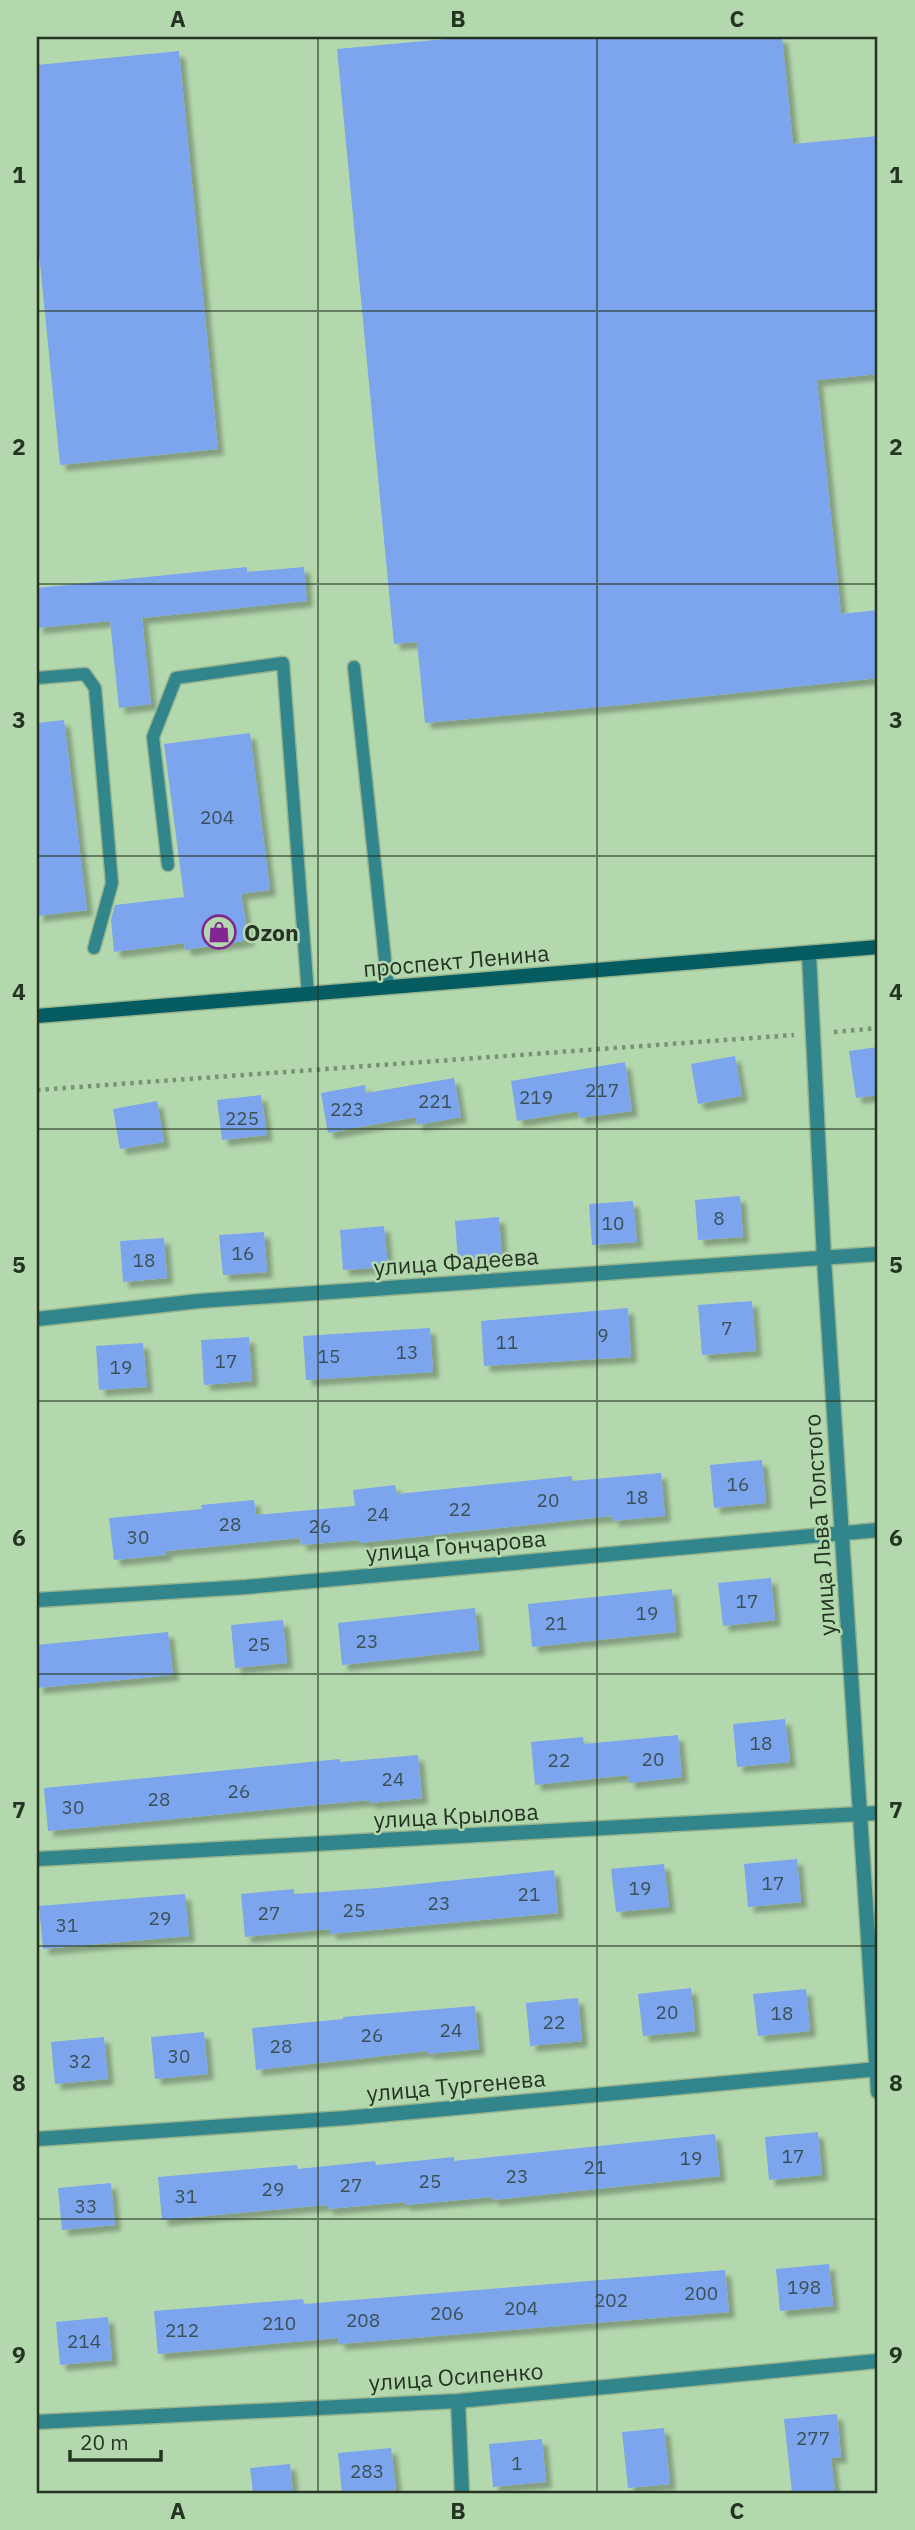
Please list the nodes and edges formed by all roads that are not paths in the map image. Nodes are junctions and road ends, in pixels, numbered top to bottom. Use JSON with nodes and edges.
{"nodes":[{"id":1,"x":354,"y":667,"type":"dead end"},
{"id":2,"x":37,"y":678,"type":"edge"},
{"id":3,"x":168,"y":865,"type":"dead end"},
{"id":4,"x":878,"y":947,"type":"edge"},
{"id":5,"x":94,"y":948,"type":"dead end"},
{"id":6,"x":809,"y":954,"type":"junction"},
{"id":7,"x":388,"y":989,"type":"junction"},
{"id":8,"x":308,"y":995,"type":"junction"},
{"id":9,"x":37,"y":1016,"type":"edge"},
{"id":10,"x":878,"y":1254,"type":"edge"},
{"id":11,"x":824,"y":1259,"type":"junction"},
{"id":12,"x":37,"y":1319,"type":"edge"},
{"id":13,"x":878,"y":1530,"type":"edge"},
{"id":14,"x":842,"y":1533,"type":"junction"},
{"id":15,"x":37,"y":1600,"type":"edge"},
{"id":16,"x":878,"y":1813,"type":"edge"},
{"id":17,"x":860,"y":1814,"type":"junction"},
{"id":18,"x":37,"y":1859,"type":"edge"},
{"id":19,"x":878,"y":2069,"type":"edge"},
{"id":20,"x":878,"y":2092,"type":"edge"},
{"id":21,"x":37,"y":2139,"type":"edge"},
{"id":22,"x":878,"y":2361,"type":"edge"},
{"id":23,"x":458,"y":2401,"type":"junction"},
{"id":24,"x":37,"y":2422,"type":"edge"},
{"id":25,"x":462,"y":2493,"type":"edge"}],
"edges":[{"from":1,"to":7,"type":"lane"},
{"from":2,"to":5,"type":"lane"},
{"from":3,"to":8,"type":"lane"},
{"from":4,"to":6,"type":"street","name":"проспект Ленина"},
{"from":6,"to":7,"type":"street","name":"проспект Ленина"},
{"from":6,"to":11,"type":"street","name":"улица Льва Толстого"},
{"from":7,"to":8,"type":"street","name":"проспект Ленина"},
{"from":8,"to":9,"type":"street","name":"проспект Ленина"},
{"from":10,"to":11,"type":"street","name":"улица Фадеева"},
{"from":11,"to":12,"type":"street","name":"улица Фадеева"},
{"from":11,"to":14,"type":"street","name":"улица Льва Толстого"},
{"from":13,"to":14,"type":"street","name":"улица Гончарова"},
{"from":14,"to":15,"type":"street","name":"улица Гончарова"},
{"from":14,"to":17,"type":"street","name":"улица Льва Толстого"},
{"from":16,"to":17,"type":"street","name":"улица Крылова"},
{"from":17,"to":18,"type":"street","name":"улица Крылова"},
{"from":17,"to":19,"type":"street","name":"улица Льва Толстого"},
{"from":19,"to":20,"type":"street","name":"улица Льва Толстого"},
{"from":19,"to":21,"type":"street","name":"улица Тургенева"},
{"from":22,"to":23,"type":"street","name":"улица Осипенко"},
{"from":23,"to":24,"type":"street","name":"улица Осипенко"},
{"from":23,"to":25,"type":"street"}]}
